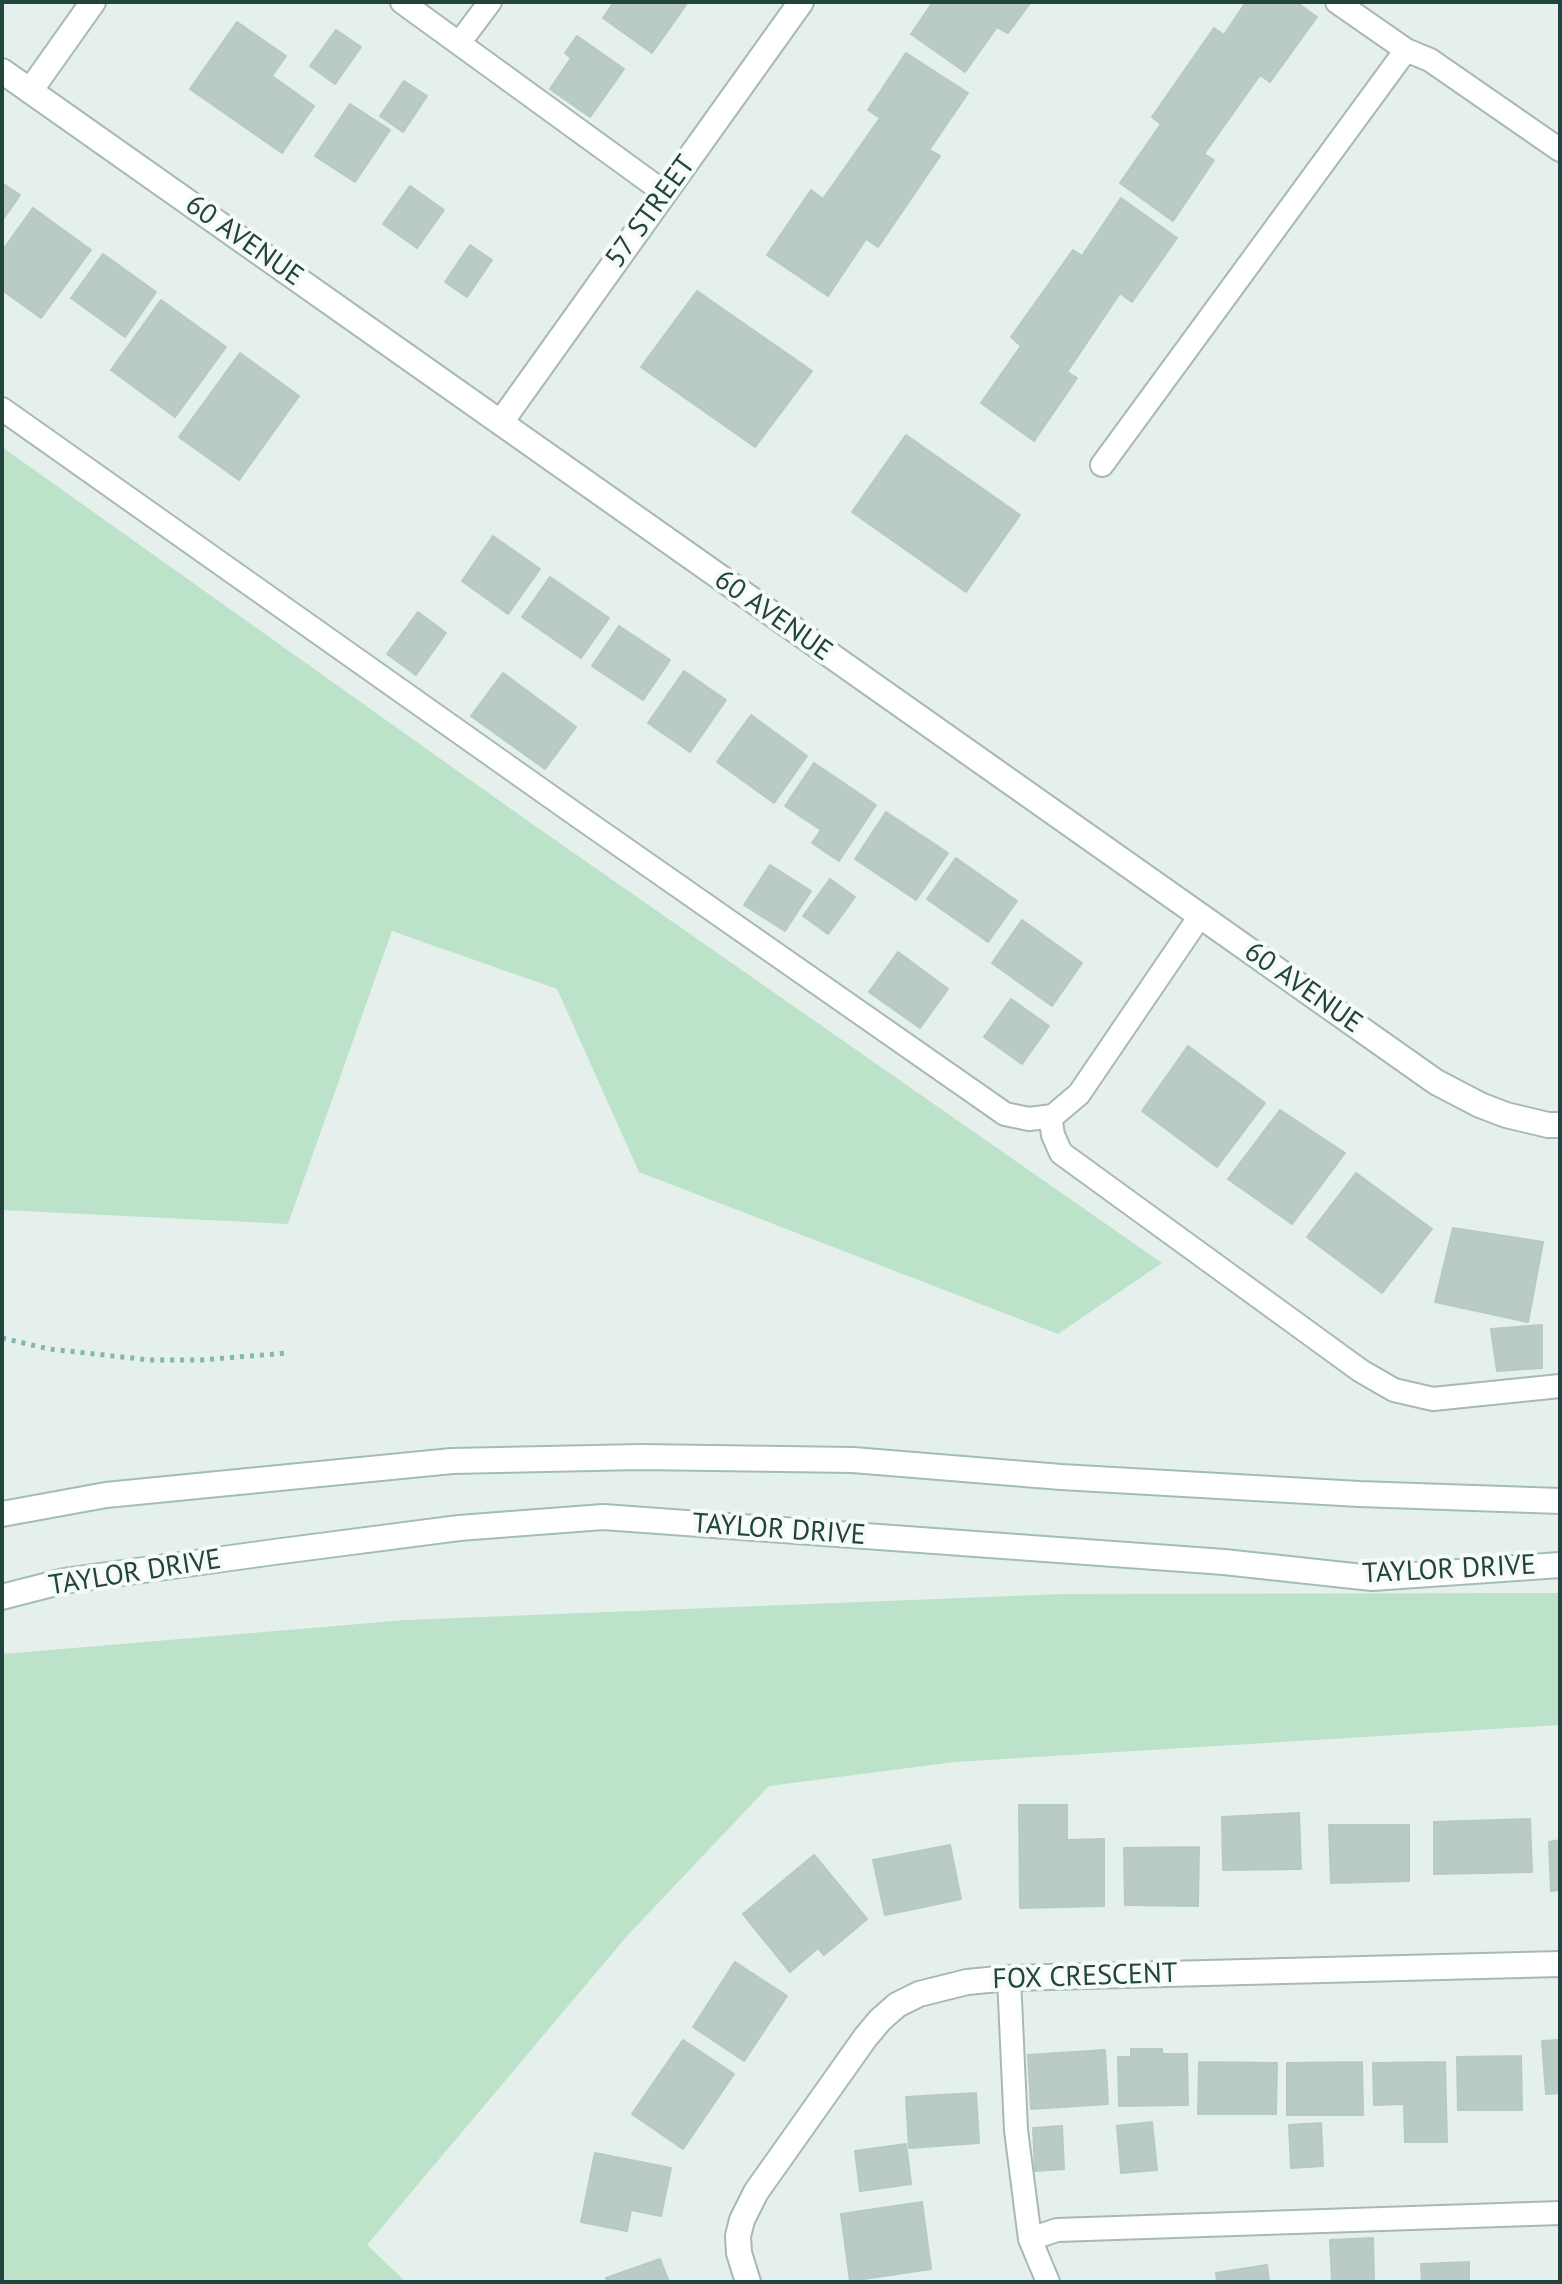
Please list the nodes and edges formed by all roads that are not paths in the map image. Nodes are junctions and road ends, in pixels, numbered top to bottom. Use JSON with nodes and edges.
{"nodes":[{"id":1,"x":93,"y":2,"type":"edge"},
{"id":2,"x":402,"y":2,"type":"edge"},
{"id":3,"x":490,"y":2,"type":"edge"},
{"id":4,"x":801,"y":2,"type":"edge"},
{"id":5,"x":1337,"y":2,"type":"edge"},
{"id":6,"x":460,"y":42,"type":"junction"},
{"id":7,"x":1406,"y":50,"type":"junction"},
{"id":8,"x":2,"y":71,"type":"edge"},
{"id":9,"x":30,"y":91,"type":"junction"},
{"id":10,"x":1560,"y":150,"type":"edge"},
{"id":11,"x":665,"y":193,"type":"junction"},
{"id":12,"x":2,"y":409,"type":"edge"},
{"id":13,"x":501,"y":422,"type":"junction"},
{"id":14,"x":1102,"y":465,"type":"dead end"},
{"id":15,"x":1200,"y":916,"type":"junction"},
{"id":16,"x":1050,"y":1116,"type":"junction"},
{"id":17,"x":1560,"y":1125,"type":"edge"},
{"id":18,"x":1560,"y":1386,"type":"edge"},
{"id":19,"x":1560,"y":1501,"type":"edge"},
{"id":20,"x":2,"y":1514,"type":"edge"},
{"id":21,"x":1560,"y":1565,"type":"edge"},
{"id":22,"x":2,"y":1597,"type":"edge"},
{"id":23,"x":1560,"y":1964,"type":"edge"},
{"id":24,"x":1009,"y":1978,"type":"junction"},
{"id":25,"x":1560,"y":2213,"type":"edge"},
{"id":26,"x":1030,"y":2239,"type":"junction"},
{"id":27,"x":748,"y":2282,"type":"edge"},
{"id":28,"x":1048,"y":2282,"type":"edge"}],
"edges":[{"from":1,"to":9,"type":"street"},
{"from":2,"to":6,"type":"lane"},
{"from":3,"to":6,"type":"lane"},
{"from":4,"to":11,"type":"street","name":"57 STREET"},
{"from":5,"to":7,"type":"lane"},
{"from":6,"to":11,"type":"lane"},
{"from":7,"to":10,"type":"lane"},
{"from":7,"to":14,"type":"lane"},
{"from":8,"to":9,"type":"street","name":"60 AVENUE"},
{"from":9,"to":13,"type":"street","name":"60 AVENUE"},
{"from":11,"to":13,"type":"street","name":"57 STREET"},
{"from":12,"to":16,"type":"lane"},
{"from":13,"to":15,"type":"street","name":"60 AVENUE"},
{"from":15,"to":16,"type":"lane"},
{"from":15,"to":17,"type":"street","name":"60 AVENUE"},
{"from":16,"to":18,"type":"lane"},
{"from":19,"to":20,"type":"street"},
{"from":21,"to":22,"type":"street","name":"TAYLOR DRIVE"},
{"from":23,"to":24,"type":"street","name":"FOX CRESCENT"},
{"from":24,"to":26,"type":"lane"},
{"from":24,"to":27,"type":"street","name":"FOX CRESCENT"},
{"from":25,"to":26,"type":"lane"},
{"from":26,"to":28,"type":"lane"}]}
